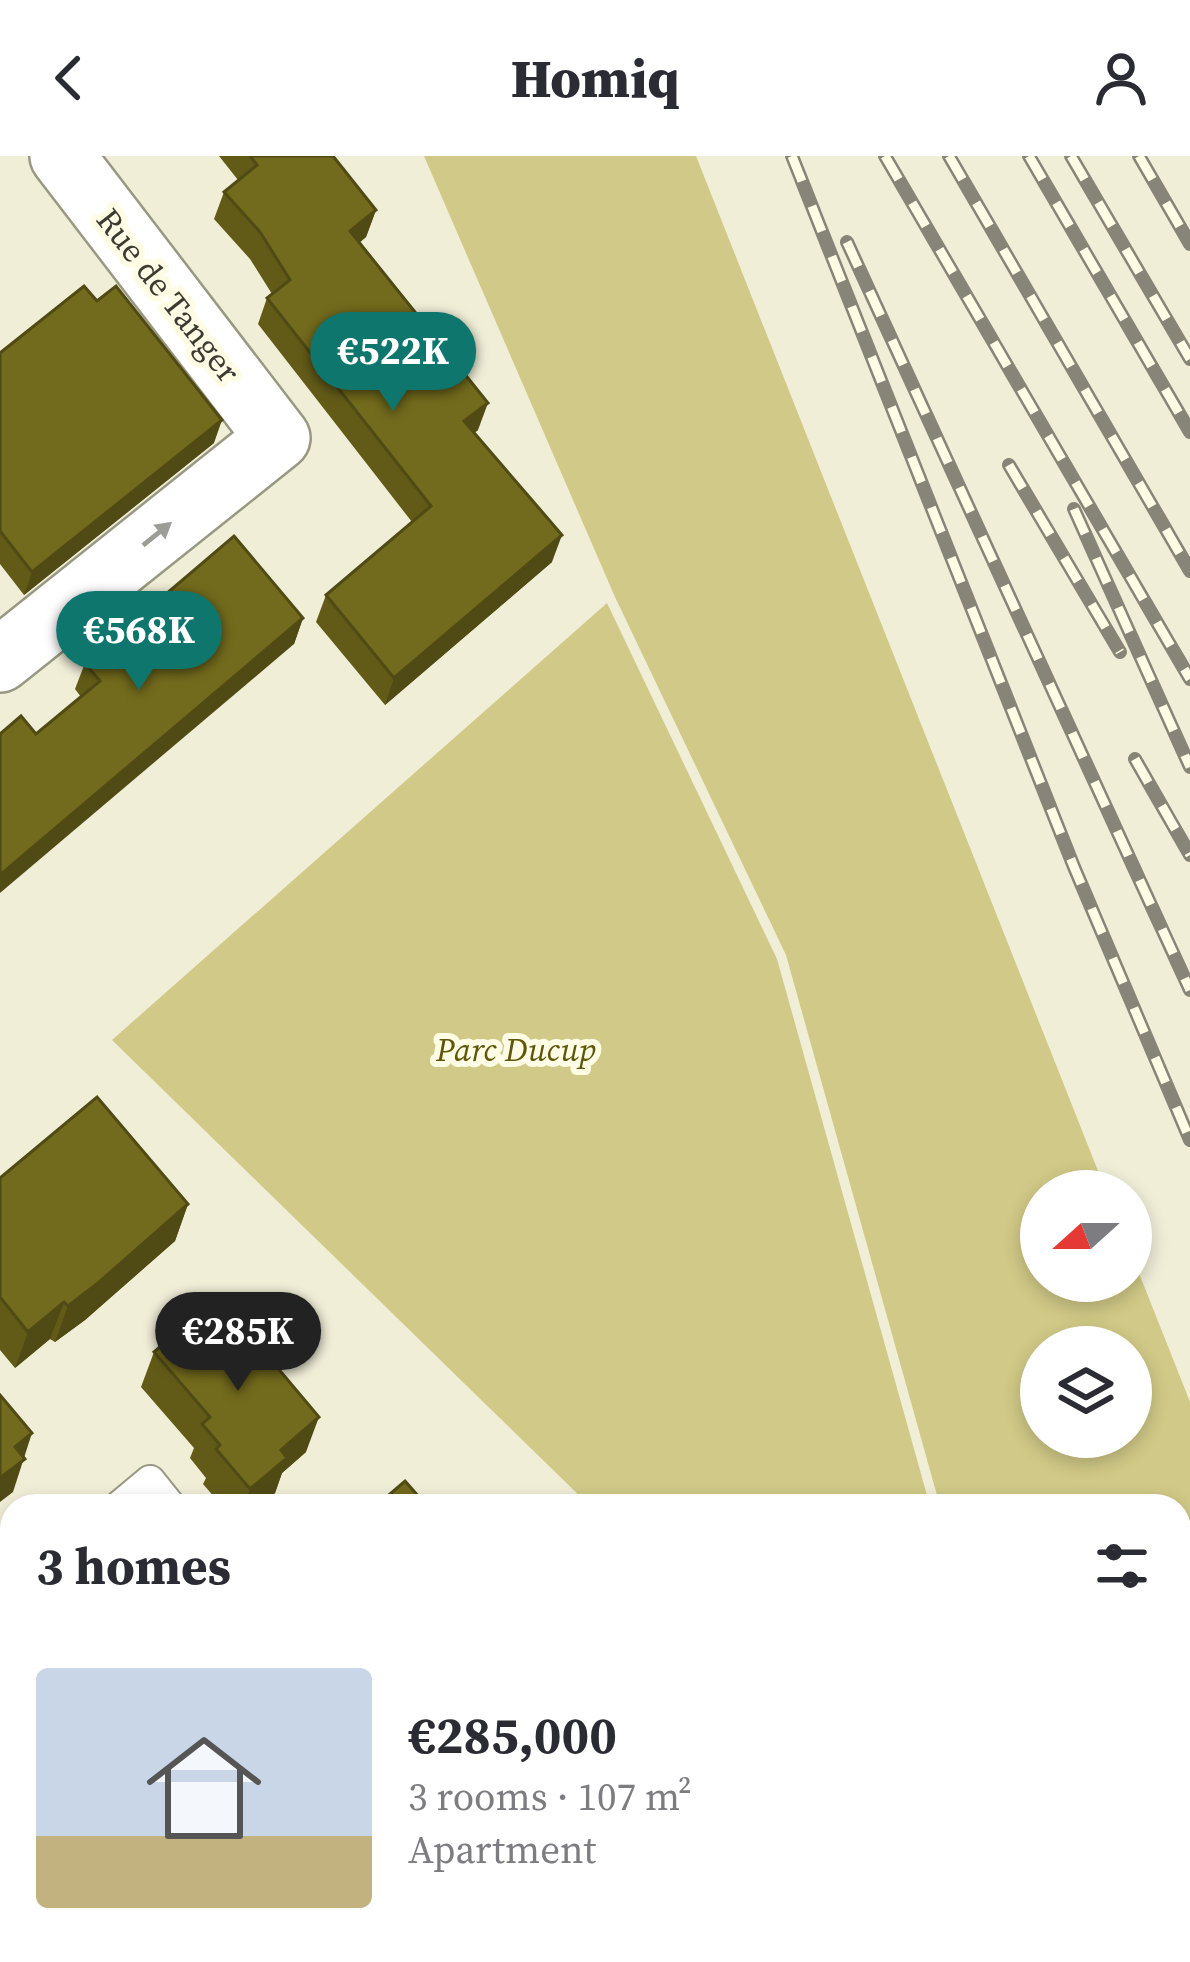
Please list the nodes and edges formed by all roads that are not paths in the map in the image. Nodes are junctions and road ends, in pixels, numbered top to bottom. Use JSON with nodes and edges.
{"nodes":[{"id":1,"x":62,"y":156,"type":"edge"},
{"id":2,"x":0,"y":659,"type":"edge"},
{"id":3,"x":134,"y":1494,"type":"edge"},
{"id":4,"x":160,"y":1494,"type":"edge"}],
"edges":[{"from":2,"to":1,"type":"street","name":"Rue de Tanger","one_way":true},
{"from":3,"to":4,"type":"lane"}]}
